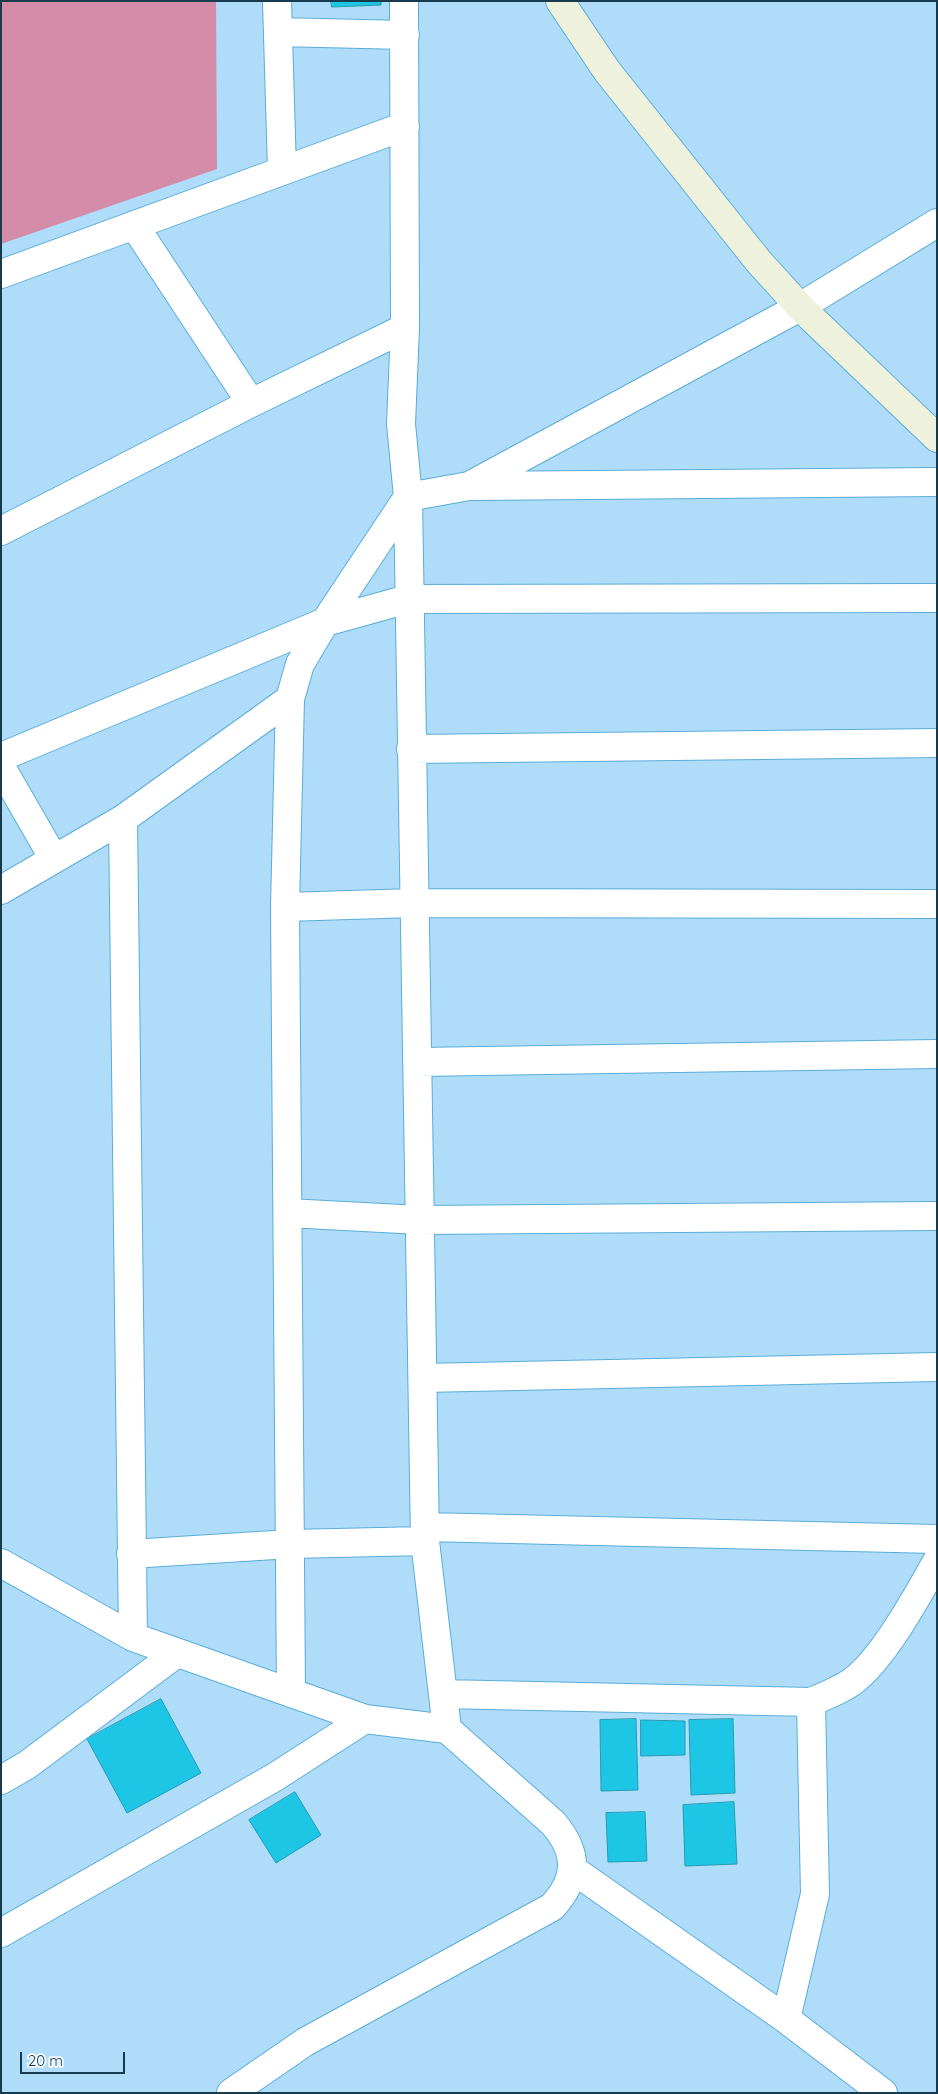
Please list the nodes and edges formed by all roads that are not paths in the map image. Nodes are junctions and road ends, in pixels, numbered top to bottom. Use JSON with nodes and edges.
{"nodes":[{"id":1,"x":277,"y":1,"type":"edge"},
{"id":2,"x":404,"y":1,"type":"edge"},
{"id":3,"x":560,"y":1,"type":"edge"},
{"id":4,"x":278,"y":32,"type":"junction"},
{"id":5,"x":405,"y":35,"type":"junction"},
{"id":6,"x":405,"y":126,"type":"junction"},
{"id":7,"x":282,"y":171,"type":"junction"},
{"id":8,"x":134,"y":225,"type":"junction"},
{"id":9,"x":933,"y":231,"type":"edge"},
{"id":10,"x":1,"y":274,"type":"edge"},
{"id":11,"x":800,"y":307,"type":"junction"},
{"id":12,"x":404,"y":328,"type":"junction"},
{"id":13,"x":251,"y":403,"type":"junction"},
{"id":14,"x":937,"y":438,"type":"edge"},
{"id":15,"x":937,"y":482,"type":"edge"},
{"id":16,"x":469,"y":486,"type":"junction"},
{"id":17,"x":408,"y":497,"type":"junction"},
{"id":18,"x":1,"y":531,"type":"edge"},
{"id":19,"x":937,"y":598,"type":"edge"},
{"id":20,"x":408,"y":599,"type":"junction"},
{"id":21,"x":325,"y":622,"type":"junction"},
{"id":22,"x":290,"y":700,"type":"junction"},
{"id":23,"x":937,"y":743,"type":"edge"},
{"id":24,"x":411,"y":749,"type":"junction"},
{"id":25,"x":1,"y":757,"type":"edge"},
{"id":26,"x":1,"y":767,"type":"edge"},
{"id":27,"x":123,"y":819,"type":"junction"},
{"id":28,"x":54,"y":859,"type":"junction"},
{"id":29,"x":1,"y":890,"type":"edge"},
{"id":30,"x":414,"y":903,"type":"junction"},
{"id":31,"x":937,"y":904,"type":"edge"},
{"id":32,"x":285,"y":907,"type":"junction"},
{"id":33,"x":937,"y":1054,"type":"edge"},
{"id":34,"x":417,"y":1062,"type":"junction"},
{"id":35,"x":288,"y":1213,"type":"junction"},
{"id":36,"x":937,"y":1216,"type":"edge"},
{"id":37,"x":420,"y":1220,"type":"junction"},
{"id":38,"x":937,"y":1367,"type":"edge"},
{"id":39,"x":423,"y":1378,"type":"junction"},
{"id":40,"x":425,"y":1534,"type":"junction"},
{"id":41,"x":937,"y":1539,"type":"edge"},
{"id":42,"x":290,"y":1544,"type":"junction"},
{"id":43,"x":132,"y":1554,"type":"junction"},
{"id":44,"x":937,"y":1561,"type":"edge"},
{"id":45,"x":1,"y":1563,"type":"edge"},
{"id":46,"x":132,"y":1637,"type":"junction"},
{"id":47,"x":177,"y":1653,"type":"junction"},
{"id":48,"x":291,"y":1693,"type":"junction"},
{"id":49,"x":443,"y":1694,"type":"junction"},
{"id":50,"x":811,"y":1702,"type":"junction"},
{"id":51,"x":365,"y":1719,"type":"junction"},
{"id":52,"x":447,"y":1729,"type":"junction"},
{"id":53,"x":1,"y":1780,"type":"edge"},
{"id":54,"x":572,"y":1869,"type":"junction"},
{"id":55,"x":1,"y":1933,"type":"edge"},
{"id":56,"x":786,"y":2019,"type":"junction"},
{"id":57,"x":231,"y":2093,"type":"edge"},
{"id":58,"x":882,"y":2093,"type":"edge"}],
"edges":[{"from":1,"to":4,"type":"street"},
{"from":2,"to":5,"type":"street"},
{"from":3,"to":11,"type":"main road"},
{"from":4,"to":5,"type":"street"},
{"from":4,"to":7,"type":"street"},
{"from":5,"to":6,"type":"street"},
{"from":6,"to":7,"type":"street"},
{"from":6,"to":12,"type":"street"},
{"from":7,"to":8,"type":"street"},
{"from":8,"to":10,"type":"street"},
{"from":8,"to":13,"type":"street"},
{"from":9,"to":11,"type":"street"},
{"from":11,"to":14,"type":"main road"},
{"from":11,"to":16,"type":"street"},
{"from":12,"to":13,"type":"street"},
{"from":12,"to":17,"type":"street"},
{"from":13,"to":18,"type":"street"},
{"from":15,"to":16,"type":"street"},
{"from":16,"to":17,"type":"street"},
{"from":17,"to":20,"type":"street"},
{"from":17,"to":21,"type":"street"},
{"from":19,"to":20,"type":"street"},
{"from":20,"to":21,"type":"street"},
{"from":20,"to":24,"type":"street"},
{"from":21,"to":22,"type":"street"},
{"from":21,"to":25,"type":"street"},
{"from":22,"to":27,"type":"street"},
{"from":22,"to":32,"type":"street"},
{"from":23,"to":24,"type":"street"},
{"from":24,"to":30,"type":"street"},
{"from":26,"to":28,"type":"street"},
{"from":27,"to":28,"type":"street"},
{"from":27,"to":43,"type":"street"},
{"from":28,"to":29,"type":"street"},
{"from":30,"to":31,"type":"street"},
{"from":30,"to":32,"type":"street"},
{"from":30,"to":34,"type":"street"},
{"from":32,"to":35,"type":"street"},
{"from":33,"to":34,"type":"street"},
{"from":34,"to":37,"type":"street"},
{"from":35,"to":37,"type":"street"},
{"from":35,"to":42,"type":"street"},
{"from":36,"to":37,"type":"street"},
{"from":37,"to":39,"type":"street"},
{"from":38,"to":39,"type":"street"},
{"from":39,"to":40,"type":"street"},
{"from":40,"to":41,"type":"street"},
{"from":40,"to":42,"type":"street"},
{"from":40,"to":49,"type":"street"},
{"from":42,"to":43,"type":"street"},
{"from":42,"to":48,"type":"street"},
{"from":43,"to":46,"type":"street"},
{"from":44,"to":50,"type":"street"},
{"from":45,"to":46,"type":"street"},
{"from":46,"to":47,"type":"street"},
{"from":47,"to":48,"type":"street"},
{"from":47,"to":53,"type":"street"},
{"from":48,"to":51,"type":"street"},
{"from":49,"to":50,"type":"street"},
{"from":49,"to":52,"type":"street"},
{"from":50,"to":56,"type":"street"},
{"from":51,"to":52,"type":"street"},
{"from":51,"to":55,"type":"street"},
{"from":52,"to":54,"type":"street"},
{"from":54,"to":56,"type":"street"},
{"from":54,"to":57,"type":"street"},
{"from":56,"to":58,"type":"street"}]}
